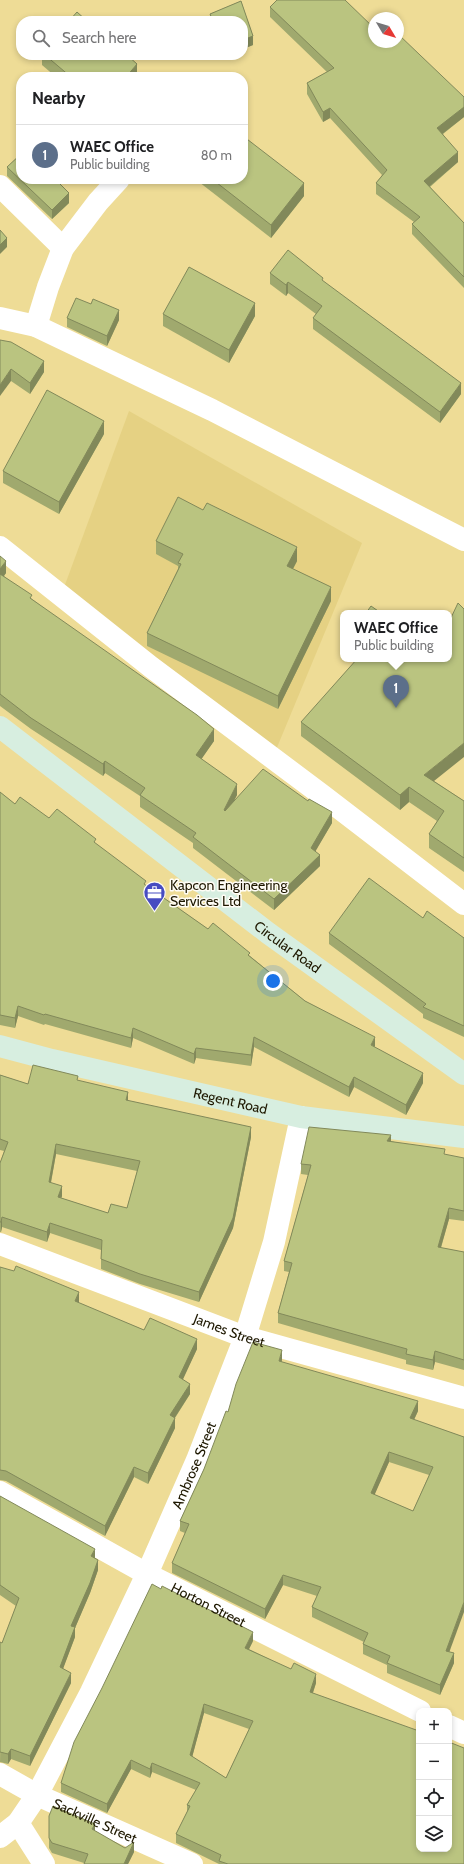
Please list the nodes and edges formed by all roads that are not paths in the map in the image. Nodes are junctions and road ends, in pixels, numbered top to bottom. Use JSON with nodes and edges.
{"nodes":[{"id":1,"x":114,"y":184,"type":"edge"},
{"id":2,"x":0,"y":186,"type":"edge"},
{"id":3,"x":63,"y":248,"type":"junction"},
{"id":4,"x":0,"y":318,"type":"edge"},
{"id":5,"x":36,"y":326,"type":"junction"},
{"id":6,"x":464,"y":540,"type":"edge"},
{"id":7,"x":0,"y":547,"type":"edge"},
{"id":8,"x":0,"y":727,"type":"edge"},
{"id":9,"x":464,"y":904,"type":"edge"},
{"id":10,"x":0,"y":1046,"type":"edge"},
{"id":11,"x":464,"y":1074,"type":"edge"},
{"id":12,"x":301,"y":1117,"type":"junction"},
{"id":13,"x":464,"y":1137,"type":"edge"},
{"id":14,"x":0,"y":1244,"type":"edge"},
{"id":15,"x":245,"y":1337,"type":"junction"},
{"id":16,"x":464,"y":1398,"type":"edge"},
{"id":17,"x":0,"y":1492,"type":"edge"},
{"id":18,"x":146,"y":1574,"type":"junction"},
{"id":19,"x":416,"y":1709,"type":"edge"},
{"id":20,"x":452,"y":1727,"type":"edge"},
{"id":21,"x":464,"y":1733,"type":"edge"},
{"id":22,"x":0,"y":1774,"type":"edge"},
{"id":23,"x":37,"y":1795,"type":"junction"},
{"id":24,"x":18,"y":1823,"type":"junction"},
{"id":25,"x":0,"y":1837,"type":"edge"},
{"id":26,"x":44,"y":1864,"type":"edge"},
{"id":27,"x":192,"y":1864,"type":"edge"}],
"edges":[{"from":1,"to":3,"type":"street"},
{"from":2,"to":3,"type":"street"},
{"from":3,"to":5,"type":"street"},
{"from":4,"to":5,"type":"street"},
{"from":5,"to":6,"type":"street"},
{"from":7,"to":9,"type":"street"},
{"from":8,"to":11,"type":"main road","name":"Circular Road"},
{"from":10,"to":12,"type":"main road","name":"Regent Road"},
{"from":12,"to":13,"type":"main road","name":"Regent Road"},
{"from":12,"to":15,"type":"street","name":"Ambrose Street"},
{"from":14,"to":15,"type":"street","name":"James Street"},
{"from":15,"to":16,"type":"street","name":"James Street"},
{"from":15,"to":18,"type":"street","name":"Ambrose Street"},
{"from":17,"to":18,"type":"street","name":"Horton Street"},
{"from":18,"to":19,"type":"street","name":"Horton Street"},
{"from":18,"to":23,"type":"street","name":"Ambrose Street"},
{"from":20,"to":21,"type":"street"},
{"from":22,"to":23,"type":"street","name":"Sackville Street"},
{"from":23,"to":24,"type":"street","name":"Ambrose Street"},
{"from":23,"to":27,"type":"street","name":"Sackville Street"},
{"from":24,"to":25,"type":"street","name":"Ambrose Street"},
{"from":24,"to":26,"type":"street"}]}
